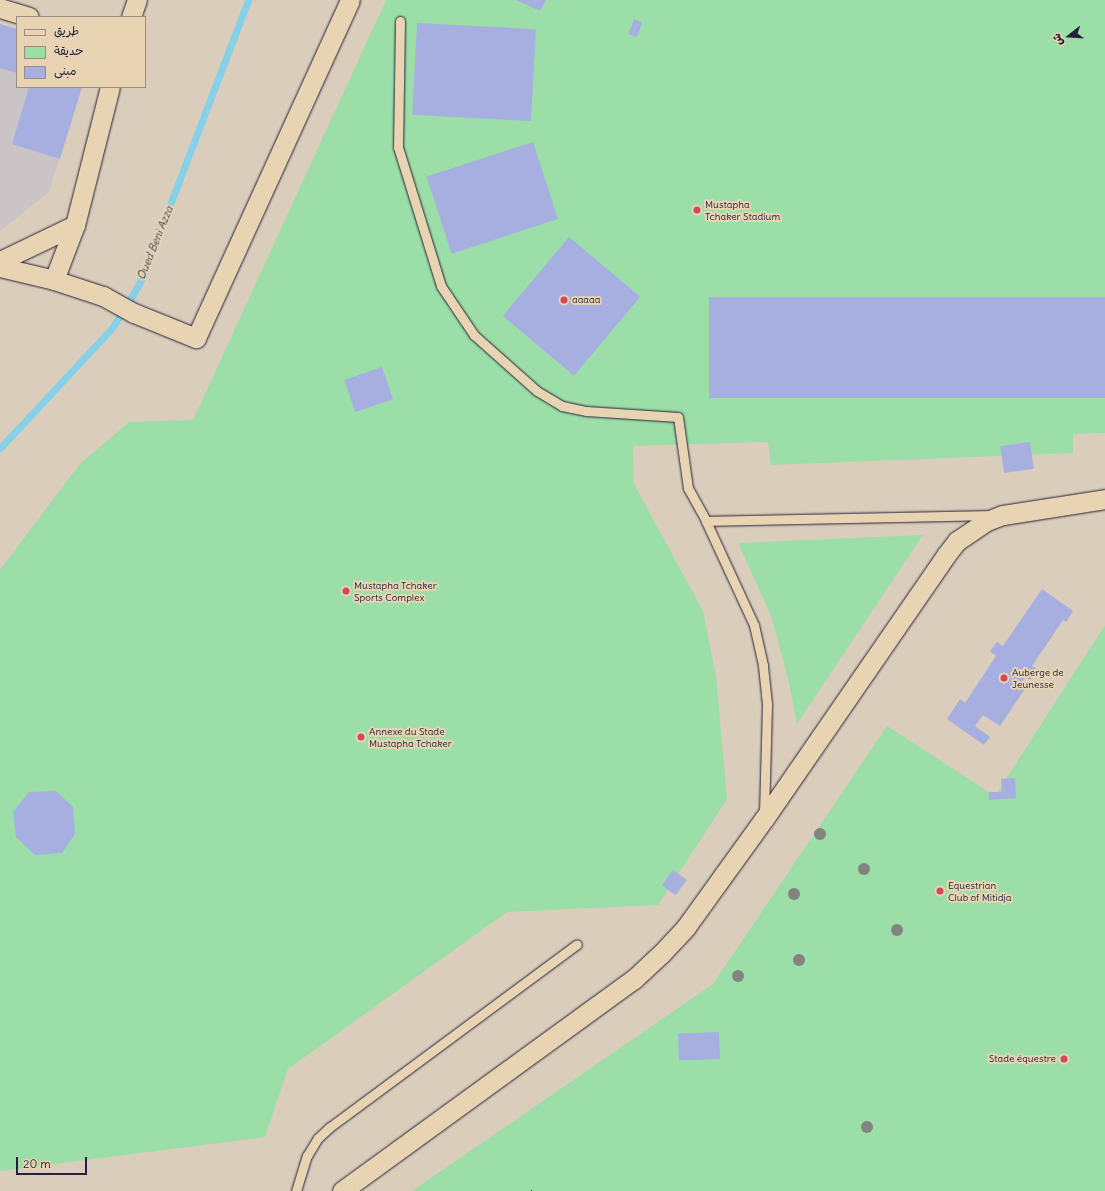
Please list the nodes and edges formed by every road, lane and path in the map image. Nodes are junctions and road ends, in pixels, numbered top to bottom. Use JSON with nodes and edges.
{"nodes":[{"id":1,"x":137,"y":0,"type":"edge"},
{"id":2,"x":350,"y":0,"type":"edge"},
{"id":3,"x":0,"y":8,"type":"edge"},
{"id":4,"x":26,"y":16,"type":"edge"},
{"id":5,"x":131,"y":16,"type":"edge"},
{"id":6,"x":400,"y":21,"type":"dead end"},
{"id":7,"x":110,"y":88,"type":"edge"},
{"id":8,"x":75,"y":225,"type":"junction"},
{"id":9,"x":0,"y":260,"type":"edge"},
{"id":10,"x":0,"y":267,"type":"edge"},
{"id":11,"x":54,"y":280,"type":"junction"},
{"id":12,"x":1105,"y":500,"type":"edge"},
{"id":13,"x":1003,"y":515,"type":"junction"},
{"id":14,"x":706,"y":521,"type":"junction"},
{"id":15,"x":764,"y":819,"type":"junction"},
{"id":16,"x":577,"y":944,"type":"dead end"},
{"id":17,"x":296,"y":1191,"type":"edge"},
{"id":18,"x":342,"y":1191,"type":"edge"}],
"edges":[{"from":1,"to":5,"type":"street"},
{"from":2,"to":11,"type":"street"},
{"from":3,"to":4,"type":"street"},
{"from":6,"to":14,"type":"lane"},
{"from":7,"to":8,"type":"street"},
{"from":8,"to":9,"type":"street"},
{"from":8,"to":11,"type":"street"},
{"from":10,"to":11,"type":"street"},
{"from":12,"to":13,"type":"street"},
{"from":13,"to":14,"type":"lane"},
{"from":13,"to":15,"type":"street"},
{"from":14,"to":15,"type":"lane"},
{"from":15,"to":18,"type":"street"},
{"from":16,"to":17,"type":"lane"}]}
